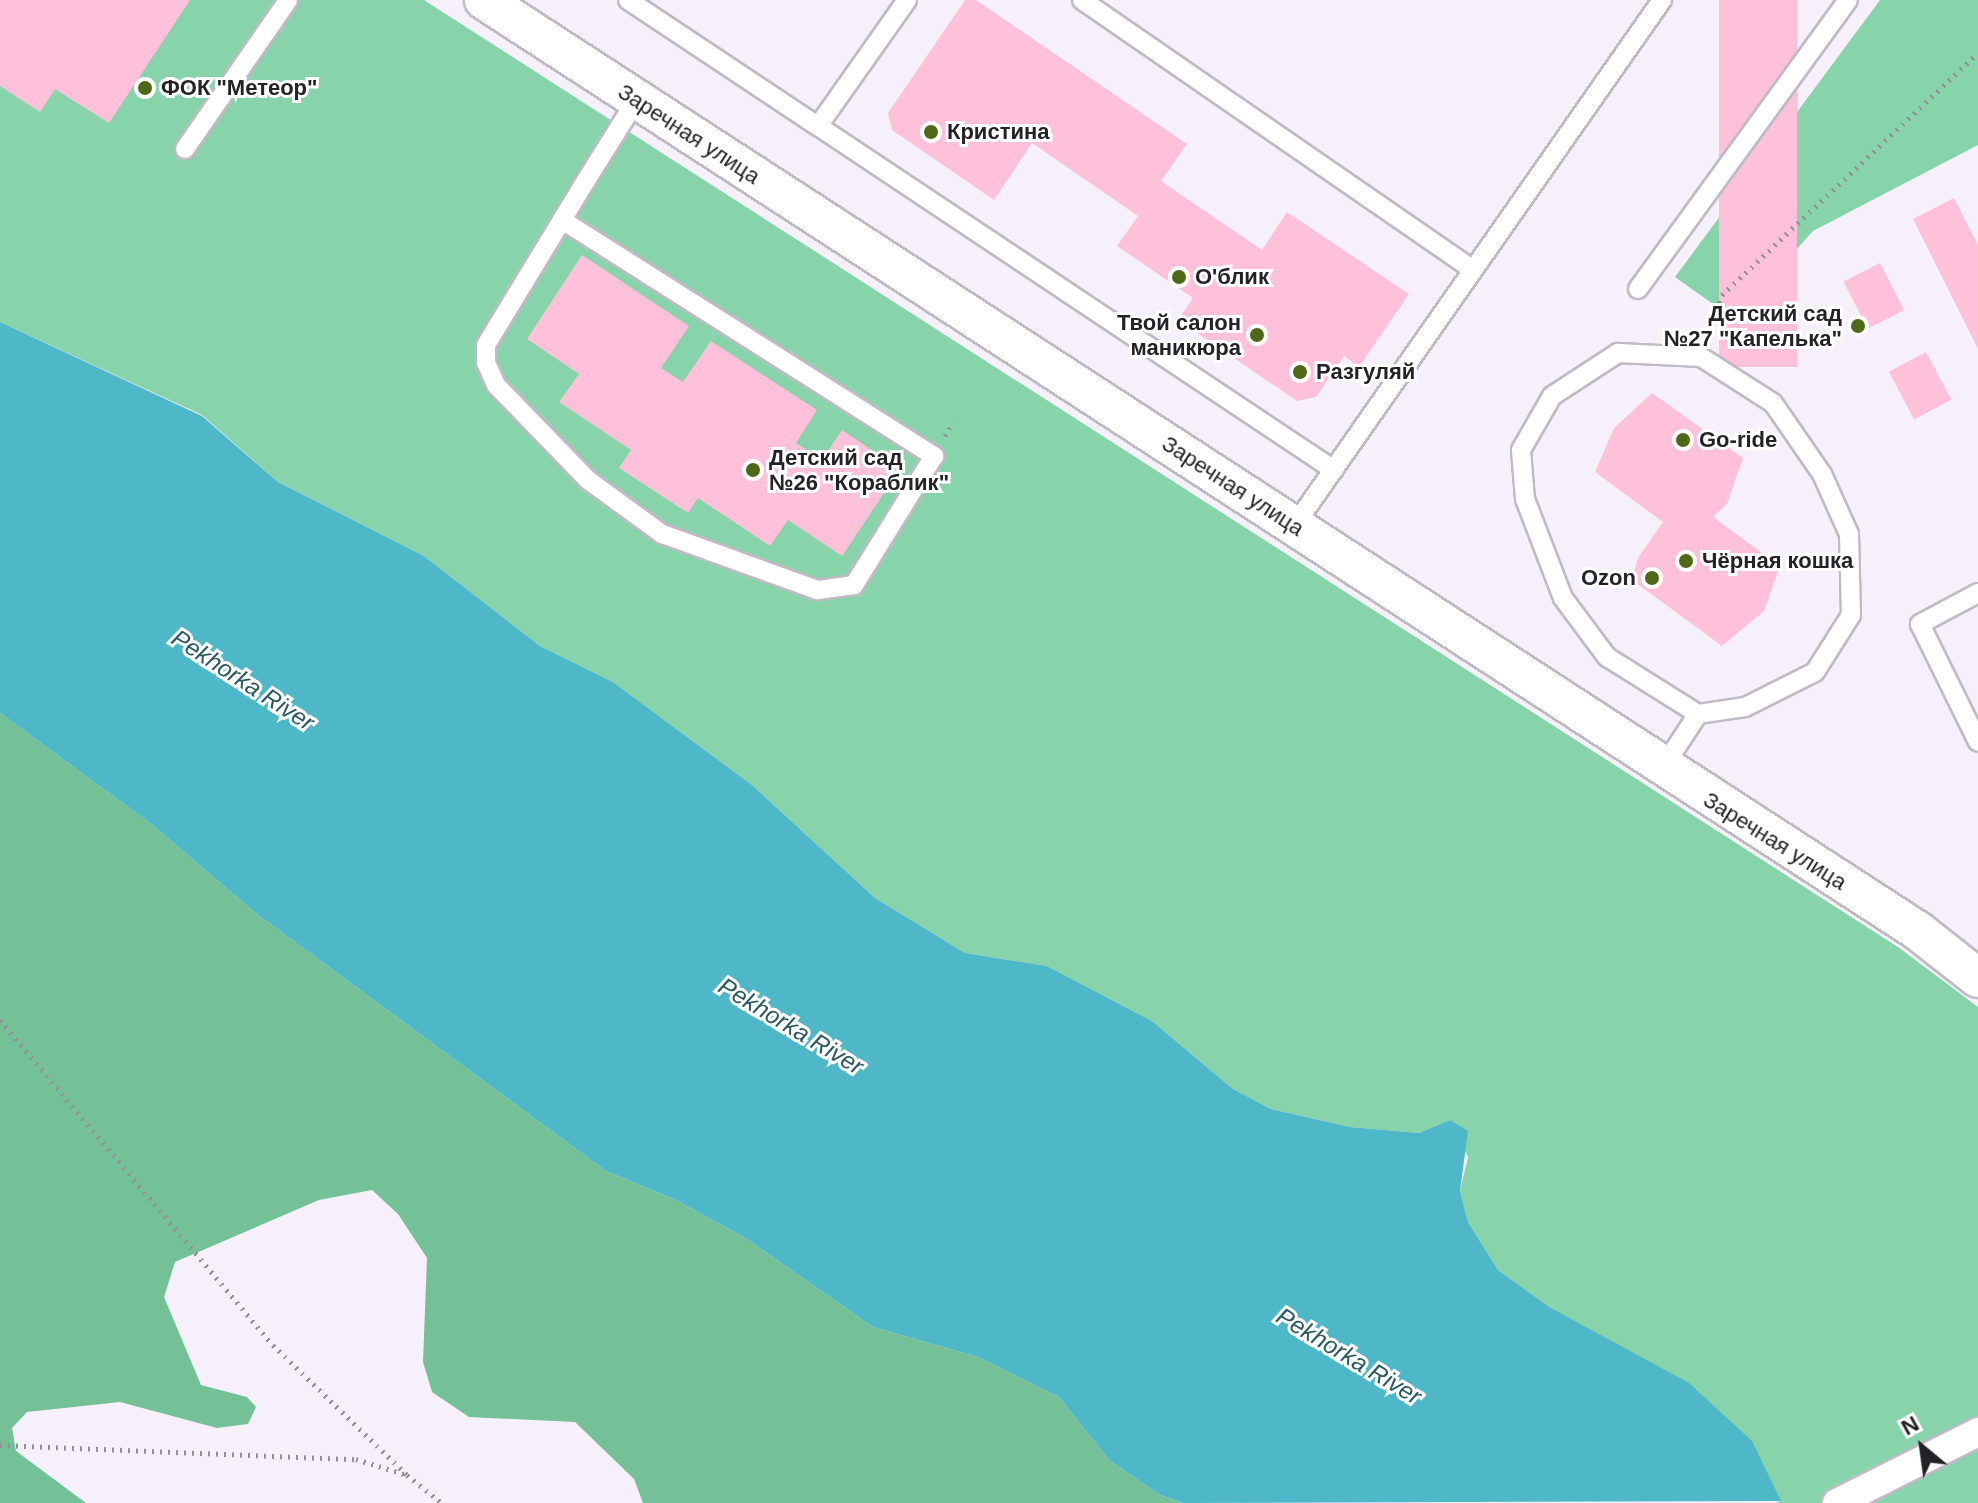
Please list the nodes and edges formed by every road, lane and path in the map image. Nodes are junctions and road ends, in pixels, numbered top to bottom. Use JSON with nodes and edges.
{"nodes":[{"id":1,"x":288,"y":0,"type":"edge"},
{"id":2,"x":484,"y":0,"type":"edge"},
{"id":3,"x":628,"y":0,"type":"edge"},
{"id":4,"x":907,"y":0,"type":"edge"},
{"id":5,"x":1082,"y":0,"type":"edge"},
{"id":6,"x":1662,"y":0,"type":"edge"},
{"id":7,"x":1848,"y":0,"type":"edge"},
{"id":8,"x":1978,"y":53,"type":"edge"},
{"id":9,"x":637,"y":99,"type":"junction"},
{"id":10,"x":818,"y":126,"type":"junction"},
{"id":11,"x":185,"y":149,"type":"dead end"},
{"id":12,"x":562,"y":220,"type":"junction"},
{"id":13,"x":1473,"y":270,"type":"junction"},
{"id":14,"x":1638,"y":289,"type":"dead end"},
{"id":15,"x":1701,"y":357,"type":"junction"},
{"id":16,"x":1334,"y":470,"type":"junction"},
{"id":17,"x":1294,"y":526,"type":"junction"},
{"id":18,"x":1978,"y":593,"type":"edge"},
{"id":19,"x":1698,"y":714,"type":"junction"},
{"id":20,"x":1978,"y":742,"type":"edge"},
{"id":21,"x":1662,"y":769,"type":"junction"},
{"id":22,"x":1978,"y":978,"type":"edge"},
{"id":23,"x":0,"y":1020,"type":"edge"},
{"id":24,"x":1978,"y":1432,"type":"edge"},
{"id":25,"x":0,"y":1445,"type":"edge"},
{"id":26,"x":407,"y":1475,"type":"junction"},
{"id":27,"x":442,"y":1503,"type":"edge"},
{"id":28,"x":1837,"y":1503,"type":"edge"}],
"edges":[{"from":1,"to":11,"type":"lane"},
{"from":2,"to":9,"type":"street","name":"Заречная улица"},
{"from":3,"to":10,"type":"lane"},
{"from":4,"to":10,"type":"lane"},
{"from":5,"to":13,"type":"lane"},
{"from":6,"to":13,"type":"lane"},
{"from":7,"to":14,"type":"lane"},
{"from":8,"to":15,"type":"path"},
{"from":9,"to":12,"type":"lane"},
{"from":9,"to":17,"type":"street","name":"Заречная улица"},
{"from":10,"to":16,"type":"lane"},
{"from":12,"to":12,"type":"lane"},
{"from":13,"to":16,"type":"lane"},
{"from":15,"to":19,"type":"lane"},
{"from":15,"to":19,"type":"lane"},
{"from":16,"to":17,"type":"lane"},
{"from":17,"to":21,"type":"street","name":"Заречная улица"},
{"from":18,"to":20,"type":"lane"},
{"from":19,"to":21,"type":"lane"},
{"from":21,"to":22,"type":"street","name":"Заречная улица"},
{"from":23,"to":26,"type":"path"},
{"from":24,"to":28,"type":"street"},
{"from":25,"to":26,"type":"path"},
{"from":26,"to":27,"type":"path"}]}
